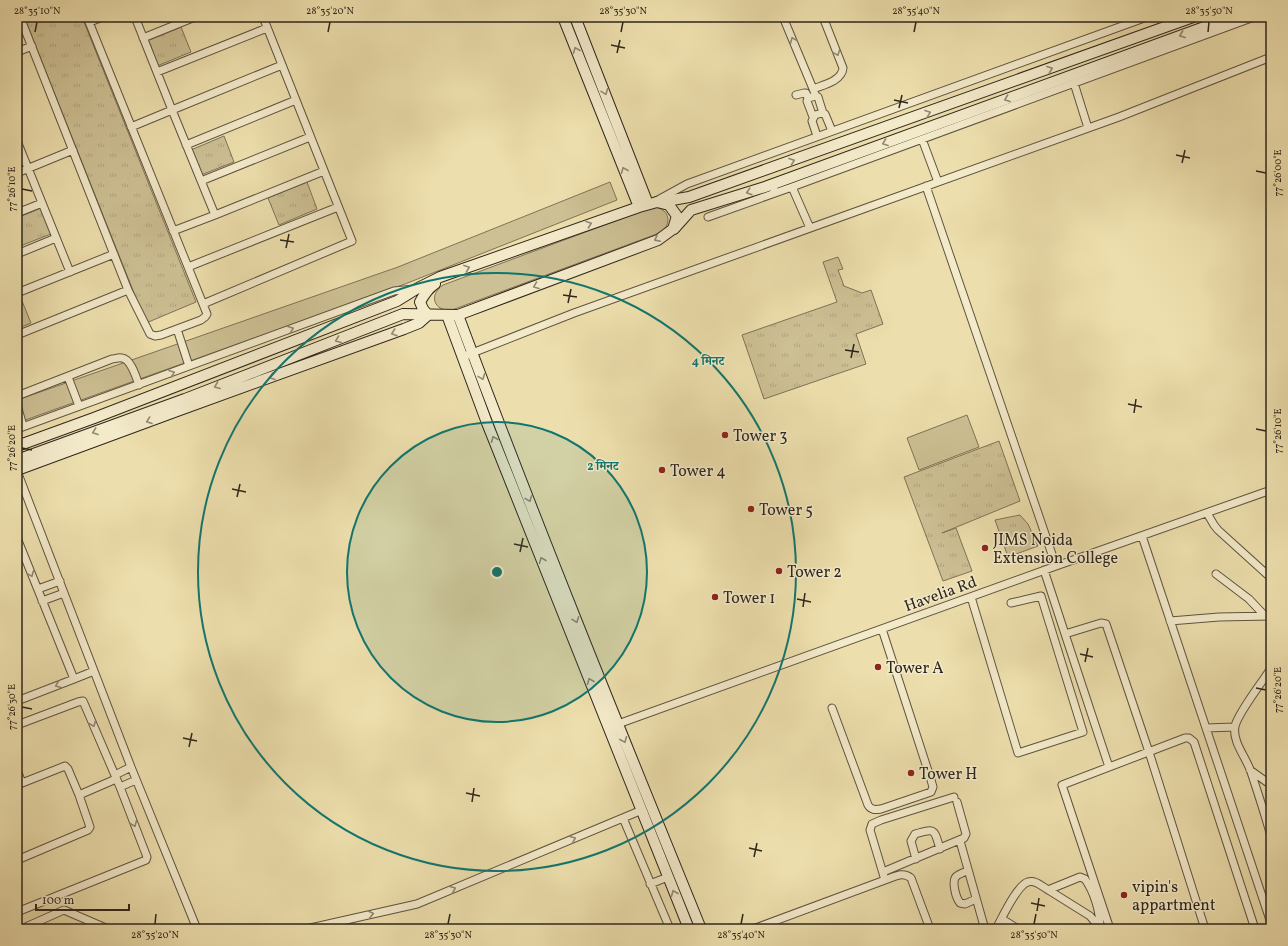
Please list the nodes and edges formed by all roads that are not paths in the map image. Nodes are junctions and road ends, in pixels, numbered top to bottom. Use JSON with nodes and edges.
{"nodes":[{"id":1,"x":20,"y":17,"type":"edge"},
{"id":2,"x":102,"y":17,"type":"edge"},
{"id":3,"x":135,"y":17,"type":"edge"},
{"id":4,"x":196,"y":17,"type":"edge"},
{"id":5,"x":262,"y":17,"type":"edge"},
{"id":6,"x":563,"y":17,"type":"edge"},
{"id":7,"x":575,"y":17,"type":"edge"},
{"id":8,"x":783,"y":17,"type":"edge"},
{"id":9,"x":823,"y":17,"type":"edge"},
{"id":10,"x":1147,"y":17,"type":"edge"},
{"id":11,"x":1193,"y":17,"type":"edge"},
{"id":12,"x":1232,"y":17,"type":"edge"},
{"id":13,"x":1254,"y":17,"type":"edge"},
{"id":14,"x":89,"y":20,"type":"edge"},
{"id":15,"x":267,"y":28,"type":"junction"},
{"id":16,"x":143,"y":38,"type":"junction"},
{"id":17,"x":32,"y":46,"type":"junction"},
{"id":18,"x":17,"y":52,"type":"edge"},
{"id":19,"x":1271,"y":57,"type":"edge"},
{"id":20,"x":282,"y":65,"type":"junction"},
{"id":21,"x":157,"y":72,"type":"junction"},
{"id":22,"x":1074,"y":83,"type":"junction"},
{"id":23,"x":814,"y":93,"type":"junction"},
{"id":24,"x":796,"y":95,"type":"dead end"},
{"id":25,"x":808,"y":98,"type":"junction"},
{"id":26,"x":296,"y":100,"type":"junction"},
{"id":27,"x":172,"y":110,"type":"junction"},
{"id":28,"x":822,"y":113,"type":"junction"},
{"id":29,"x":813,"y":118,"type":"junction"},
{"id":30,"x":131,"y":126,"type":"junction"},
{"id":31,"x":1088,"y":128,"type":"junction"},
{"id":32,"x":832,"y":131,"type":"junction"},
{"id":33,"x":817,"y":136,"type":"junction"},
{"id":34,"x":310,"y":137,"type":"junction"},
{"id":35,"x":922,"y":139,"type":"junction"},
{"id":36,"x":17,"y":141,"type":"edge"},
{"id":37,"x":186,"y":145,"type":"junction"},
{"id":38,"x":73,"y":150,"type":"junction"},
{"id":39,"x":762,"y":156,"type":"junction"},
{"id":40,"x":28,"y":169,"type":"junction"},
{"id":41,"x":324,"y":170,"type":"junction"},
{"id":42,"x":766,"y":170,"type":"junction"},
{"id":43,"x":17,"y":173,"type":"edge"},
{"id":44,"x":201,"y":181,"type":"junction"},
{"id":45,"x":938,"y":182,"type":"junction"},
{"id":46,"x":926,"y":186,"type":"junction"},
{"id":47,"x":792,"y":187,"type":"junction"},
{"id":48,"x":773,"y":189,"type":"junction"},
{"id":49,"x":42,"y":203,"type":"junction"},
{"id":50,"x":649,"y":204,"type":"junction"},
{"id":51,"x":338,"y":207,"type":"junction"},
{"id":52,"x":17,"y":213,"type":"edge"},
{"id":53,"x":215,"y":215,"type":"junction"},
{"id":54,"x":708,"y":217,"type":"dead end"},
{"id":55,"x":810,"y":228,"type":"junction"},
{"id":56,"x":674,"y":229,"type":"junction"},
{"id":57,"x":173,"y":231,"type":"junction"},
{"id":58,"x":56,"y":238,"type":"junction"},
{"id":59,"x":17,"y":254,"type":"edge"},
{"id":60,"x":114,"y":254,"type":"junction"},
{"id":61,"x":188,"y":267,"type":"junction"},
{"id":62,"x":70,"y":272,"type":"junction"},
{"id":63,"x":451,"y":273,"type":"junction"},
{"id":64,"x":418,"y":288,"type":"junction"},
{"id":65,"x":128,"y":290,"type":"junction"},
{"id":66,"x":17,"y":293,"type":"edge"},
{"id":67,"x":203,"y":304,"type":"junction"},
{"id":68,"x":428,"y":315,"type":"junction"},
{"id":69,"x":447,"y":315,"type":"junction"},
{"id":70,"x":458,"y":315,"type":"junction"},
{"id":71,"x":177,"y":329,"type":"junction"},
{"id":72,"x":17,"y":335,"type":"edge"},
{"id":73,"x":473,"y":353,"type":"junction"},
{"id":74,"x":462,"y":357,"type":"junction"},
{"id":75,"x":189,"y":366,"type":"junction"},
{"id":76,"x":68,"y":377,"type":"junction"},
{"id":77,"x":139,"y":384,"type":"junction"},
{"id":78,"x":17,"y":396,"type":"edge"},
{"id":79,"x":17,"y":405,"type":"edge"},
{"id":80,"x":79,"y":406,"type":"junction"},
{"id":81,"x":20,"y":427,"type":"edge"},
{"id":82,"x":17,"y":446,"type":"edge"},
{"id":83,"x":17,"y":460,"type":"edge"},
{"id":84,"x":17,"y":471,"type":"edge"},
{"id":85,"x":1271,"y":490,"type":"edge"},
{"id":86,"x":1207,"y":512,"type":"junction"},
{"id":87,"x":1142,"y":536,"type":"junction"},
{"id":88,"x":17,"y":538,"type":"edge"},
{"id":89,"x":1056,"y":566,"type":"junction"},
{"id":90,"x":1044,"y":570,"type":"junction"},
{"id":91,"x":1216,"y":574,"type":"dead end"},
{"id":92,"x":1271,"y":578,"type":"edge"},
{"id":93,"x":60,"y":581,"type":"junction"},
{"id":94,"x":38,"y":589,"type":"junction"},
{"id":95,"x":64,"y":593,"type":"junction"},
{"id":96,"x":971,"y":597,"type":"junction"},
{"id":97,"x":42,"y":601,"type":"junction"},
{"id":98,"x":1011,"y":603,"type":"dead end"},
{"id":99,"x":1268,"y":616,"type":"edge"},
{"id":100,"x":1170,"y":621,"type":"junction"},
{"id":101,"x":882,"y":629,"type":"junction"},
{"id":102,"x":1065,"y":634,"type":"junction"},
{"id":103,"x":1271,"y":668,"type":"edge"},
{"id":104,"x":94,"y":671,"type":"junction"},
{"id":105,"x":74,"y":679,"type":"junction"},
{"id":106,"x":602,"y":698,"type":"junction"},
{"id":107,"x":17,"y":701,"type":"edge"},
{"id":108,"x":832,"y":708,"type":"dead end"},
{"id":109,"x":618,"y":724,"type":"junction"},
{"id":110,"x":17,"y":726,"type":"edge"},
{"id":111,"x":1235,"y":727,"type":"junction"},
{"id":112,"x":1206,"y":728,"type":"junction"},
{"id":113,"x":1149,"y":752,"type":"junction"},
{"id":114,"x":131,"y":767,"type":"junction"},
{"id":115,"x":1109,"y":767,"type":"junction"},
{"id":116,"x":17,"y":770,"type":"edge"},
{"id":117,"x":1250,"y":770,"type":"junction"},
{"id":118,"x":118,"y":776,"type":"junction"},
{"id":119,"x":136,"y":780,"type":"junction"},
{"id":120,"x":19,"y":784,"type":"edge"},
{"id":121,"x":1271,"y":785,"type":"edge"},
{"id":122,"x":120,"y":787,"type":"junction"},
{"id":123,"x":79,"y":795,"type":"junction"},
{"id":124,"x":642,"y":810,"type":"junction"},
{"id":125,"x":623,"y":818,"type":"junction"},
{"id":126,"x":1270,"y":829,"type":"edge"},
{"id":127,"x":1271,"y":836,"type":"edge"},
{"id":128,"x":960,"y":841,"type":"junction"},
{"id":129,"x":940,"y":849,"type":"junction"},
{"id":130,"x":916,"y":859,"type":"junction"},
{"id":131,"x":17,"y":860,"type":"edge"},
{"id":132,"x":968,"y":871,"type":"junction"},
{"id":133,"x":883,"y":872,"type":"junction"},
{"id":134,"x":668,"y":877,"type":"junction"},
{"id":135,"x":885,"y":880,"type":"junction"},
{"id":136,"x":650,"y":884,"type":"junction"},
{"id":137,"x":1048,"y":890,"type":"junction"},
{"id":138,"x":976,"y":899,"type":"junction"},
{"id":139,"x":17,"y":912,"type":"edge"},
{"id":140,"x":1002,"y":918,"type":"junction"},
{"id":141,"x":1271,"y":923,"type":"edge"},
{"id":142,"x":36,"y":926,"type":"edge"},
{"id":143,"x":984,"y":926,"type":"dead end"},
{"id":144,"x":1101,"y":928,"type":"edge"},
{"id":145,"x":21,"y":929,"type":"edge"},
{"id":146,"x":108,"y":929,"type":"edge"},
{"id":147,"x":197,"y":929,"type":"edge"},
{"id":148,"x":306,"y":929,"type":"edge"},
{"id":149,"x":670,"y":929,"type":"edge"},
{"id":150,"x":689,"y":929,"type":"edge"},
{"id":151,"x":701,"y":929,"type":"edge"},
{"id":152,"x":753,"y":929,"type":"edge"},
{"id":153,"x":930,"y":929,"type":"edge"},
{"id":154,"x":996,"y":929,"type":"edge"},
{"id":155,"x":1018,"y":929,"type":"edge"},
{"id":156,"x":1110,"y":929,"type":"edge"},
{"id":157,"x":1205,"y":929,"type":"edge"},
{"id":158,"x":1255,"y":929,"type":"edge"}],
"edges":[{"from":1,"to":17,"type":"street"},
{"from":2,"to":14,"type":"street"},
{"from":3,"to":16,"type":"street"},
{"from":4,"to":16,"type":"street"},
{"from":5,"to":15,"type":"street"},
{"from":50,"to":6,"type":"main road","one_way":true},
{"from":7,"to":50,"type":"main road","one_way":true},
{"from":23,"to":8,"type":"street","one_way":true},
{"from":9,"to":23,"type":"street","one_way":true},
{"from":10,"to":32,"type":"street"},
{"from":42,"to":11,"type":"main road","one_way":true},
{"from":12,"to":48,"type":"main road","one_way":true},
{"from":13,"to":22,"type":"street"},
{"from":14,"to":30,"type":"street"},
{"from":15,"to":20,"type":"street"},
{"from":15,"to":21,"type":"street"},
{"from":16,"to":21,"type":"street"},
{"from":17,"to":18,"type":"street"},
{"from":17,"to":38,"type":"street"},
{"from":19,"to":31,"type":"street"},
{"from":20,"to":26,"type":"street"},
{"from":20,"to":27,"type":"street"},
{"from":21,"to":27,"type":"street"},
{"from":22,"to":31,"type":"street"},
{"from":22,"to":35,"type":"street"},
{"from":23,"to":25,"type":"street"},
{"from":23,"to":28,"type":"street"},
{"from":24,"to":25,"type":"street"},
{"from":25,"to":29,"type":"street"},
{"from":26,"to":34,"type":"street"},
{"from":26,"to":37,"type":"street"},
{"from":27,"to":30,"type":"street"},
{"from":27,"to":37,"type":"street"},
{"from":28,"to":29,"type":"street"},
{"from":28,"to":32,"type":"street"},
{"from":29,"to":33,"type":"street"},
{"from":30,"to":57,"type":"street"},
{"from":31,"to":45,"type":"street"},
{"from":32,"to":33,"type":"street"},
{"from":33,"to":39,"type":"street"},
{"from":34,"to":41,"type":"street"},
{"from":34,"to":44,"type":"street"},
{"from":35,"to":45,"type":"street"},
{"from":35,"to":47,"type":"street"},
{"from":36,"to":40,"type":"street"},
{"from":37,"to":44,"type":"street"},
{"from":38,"to":40,"type":"street"},
{"from":38,"to":60,"type":"street"},
{"from":39,"to":42,"type":"street"},
{"from":39,"to":50,"type":"street"},
{"from":40,"to":43,"type":"street"},
{"from":40,"to":49,"type":"street"},
{"from":41,"to":51,"type":"street"},
{"from":41,"to":53,"type":"street"},
{"from":42,"to":50,"type":"main road"},
{"from":44,"to":53,"type":"street"},
{"from":45,"to":46,"type":"street"},
{"from":46,"to":55,"type":"street"},
{"from":46,"to":89,"type":"street"},
{"from":47,"to":48,"type":"street"},
{"from":47,"to":55,"type":"street"},
{"from":48,"to":54,"type":"street"},
{"from":48,"to":56,"type":"main road","one_way":true},
{"from":49,"to":52,"type":"street"},
{"from":49,"to":58,"type":"street"},
{"from":50,"to":56,"type":"main road"},
{"from":63,"to":50,"type":"main road","one_way":true},
{"from":51,"to":61,"type":"street"},
{"from":51,"to":67,"type":"street"},
{"from":53,"to":57,"type":"street"},
{"from":55,"to":73,"type":"street"},
{"from":56,"to":70,"type":"main road","one_way":true},
{"from":57,"to":61,"type":"street"},
{"from":58,"to":59,"type":"street"},
{"from":58,"to":62,"type":"street"},
{"from":60,"to":62,"type":"street"},
{"from":60,"to":65,"type":"street"},
{"from":61,"to":67,"type":"street"},
{"from":62,"to":66,"type":"street"},
{"from":63,"to":64,"type":"main road"},
{"from":63,"to":68,"type":"main road"},
{"from":75,"to":64,"type":"street","one_way":true},
{"from":64,"to":82,"type":"main road"},
{"from":65,"to":71,"type":"street"},
{"from":65,"to":72,"type":"street"},
{"from":67,"to":71,"type":"street"},
{"from":68,"to":69,"type":"main road"},
{"from":68,"to":83,"type":"main road","one_way":true},
{"from":68,"to":84,"type":"main road","one_way":true},
{"from":69,"to":70,"type":"main road"},
{"from":69,"to":74,"type":"main road"},
{"from":70,"to":73,"type":"main road"},
{"from":71,"to":75,"type":"street"},
{"from":73,"to":74,"type":"street"},
{"from":73,"to":106,"type":"main road","one_way":true},
{"from":106,"to":74,"type":"main road","one_way":true},
{"from":77,"to":75,"type":"street","one_way":true},
{"from":76,"to":77,"type":"street"},
{"from":76,"to":78,"type":"street"},
{"from":76,"to":80,"type":"street"},
{"from":77,"to":80,"type":"street"},
{"from":79,"to":81,"type":"street"},
{"from":80,"to":81,"type":"street"},
{"from":84,"to":93,"type":"street"},
{"from":85,"to":86,"type":"street","name":"Havelia Rd"},
{"from":86,"to":87,"type":"street","name":"Havelia Rd"},
{"from":86,"to":92,"type":"street"},
{"from":87,"to":89,"type":"street","name":"Havelia Rd"},
{"from":87,"to":100,"type":"street"},
{"from":88,"to":94,"type":"street","one_way":true},
{"from":89,"to":90,"type":"street","name":"Havelia Rd"},
{"from":90,"to":96,"type":"street","name":"Havelia Rd"},
{"from":90,"to":102,"type":"street"},
{"from":91,"to":99,"type":"street"},
{"from":93,"to":94,"type":"street"},
{"from":93,"to":95,"type":"street"},
{"from":94,"to":97,"type":"street"},
{"from":95,"to":97,"type":"street"},
{"from":95,"to":104,"type":"street"},
{"from":96,"to":98,"type":"street"},
{"from":96,"to":101,"type":"street","name":"Havelia Rd"},
{"from":97,"to":105,"type":"street"},
{"from":99,"to":100,"type":"street"},
{"from":100,"to":112,"type":"street"},
{"from":101,"to":108,"type":"street"},
{"from":101,"to":109,"type":"street","name":"Havelia Rd"},
{"from":102,"to":113,"type":"street"},
{"from":102,"to":115,"type":"street"},
{"from":103,"to":111,"type":"street"},
{"from":104,"to":105,"type":"street"},
{"from":104,"to":114,"type":"street"},
{"from":105,"to":107,"type":"street","one_way":true},
{"from":106,"to":109,"type":"main road"},
{"from":106,"to":124,"type":"main road"},
{"from":109,"to":151,"type":"main road","one_way":true},
{"from":110,"to":118,"type":"street","one_way":true},
{"from":111,"to":112,"type":"street"},
{"from":111,"to":117,"type":"street"},
{"from":112,"to":141,"type":"street"},
{"from":113,"to":115,"type":"street"},
{"from":113,"to":157,"type":"street"},
{"from":113,"to":158,"type":"street"},
{"from":114,"to":118,"type":"street"},
{"from":114,"to":119,"type":"street"},
{"from":115,"to":156,"type":"street"},
{"from":116,"to":120,"type":"street"},
{"from":117,"to":121,"type":"street"},
{"from":117,"to":126,"type":"street"},
{"from":118,"to":122,"type":"street"},
{"from":118,"to":123,"type":"street"},
{"from":119,"to":122,"type":"street"},
{"from":119,"to":147,"type":"street"},
{"from":120,"to":123,"type":"street"},
{"from":122,"to":139,"type":"street","one_way":true},
{"from":123,"to":131,"type":"street"},
{"from":124,"to":125,"type":"street"},
{"from":124,"to":134,"type":"main road"},
{"from":125,"to":136,"type":"street"},
{"from":148,"to":125,"type":"street","one_way":true},
{"from":126,"to":127,"type":"street"},
{"from":128,"to":129,"type":"street"},
{"from":128,"to":132,"type":"street"},
{"from":128,"to":133,"type":"street"},
{"from":129,"to":130,"type":"street"},
{"from":129,"to":130,"type":"street"},
{"from":130,"to":133,"type":"street"},
{"from":132,"to":138,"type":"street"},
{"from":132,"to":138,"type":"street"},
{"from":133,"to":135,"type":"street"},
{"from":134,"to":136,"type":"street"},
{"from":150,"to":134,"type":"main road","one_way":true},
{"from":135,"to":152,"type":"street"},
{"from":135,"to":153,"type":"street"},
{"from":136,"to":149,"type":"street"},
{"from":137,"to":140,"type":"street"},
{"from":137,"to":144,"type":"street"},
{"from":137,"to":144,"type":"street"},
{"from":138,"to":143,"type":"street"},
{"from":140,"to":154,"type":"street"},
{"from":140,"to":155,"type":"street"},
{"from":142,"to":145,"type":"street"},
{"from":142,"to":146,"type":"street"}]}
